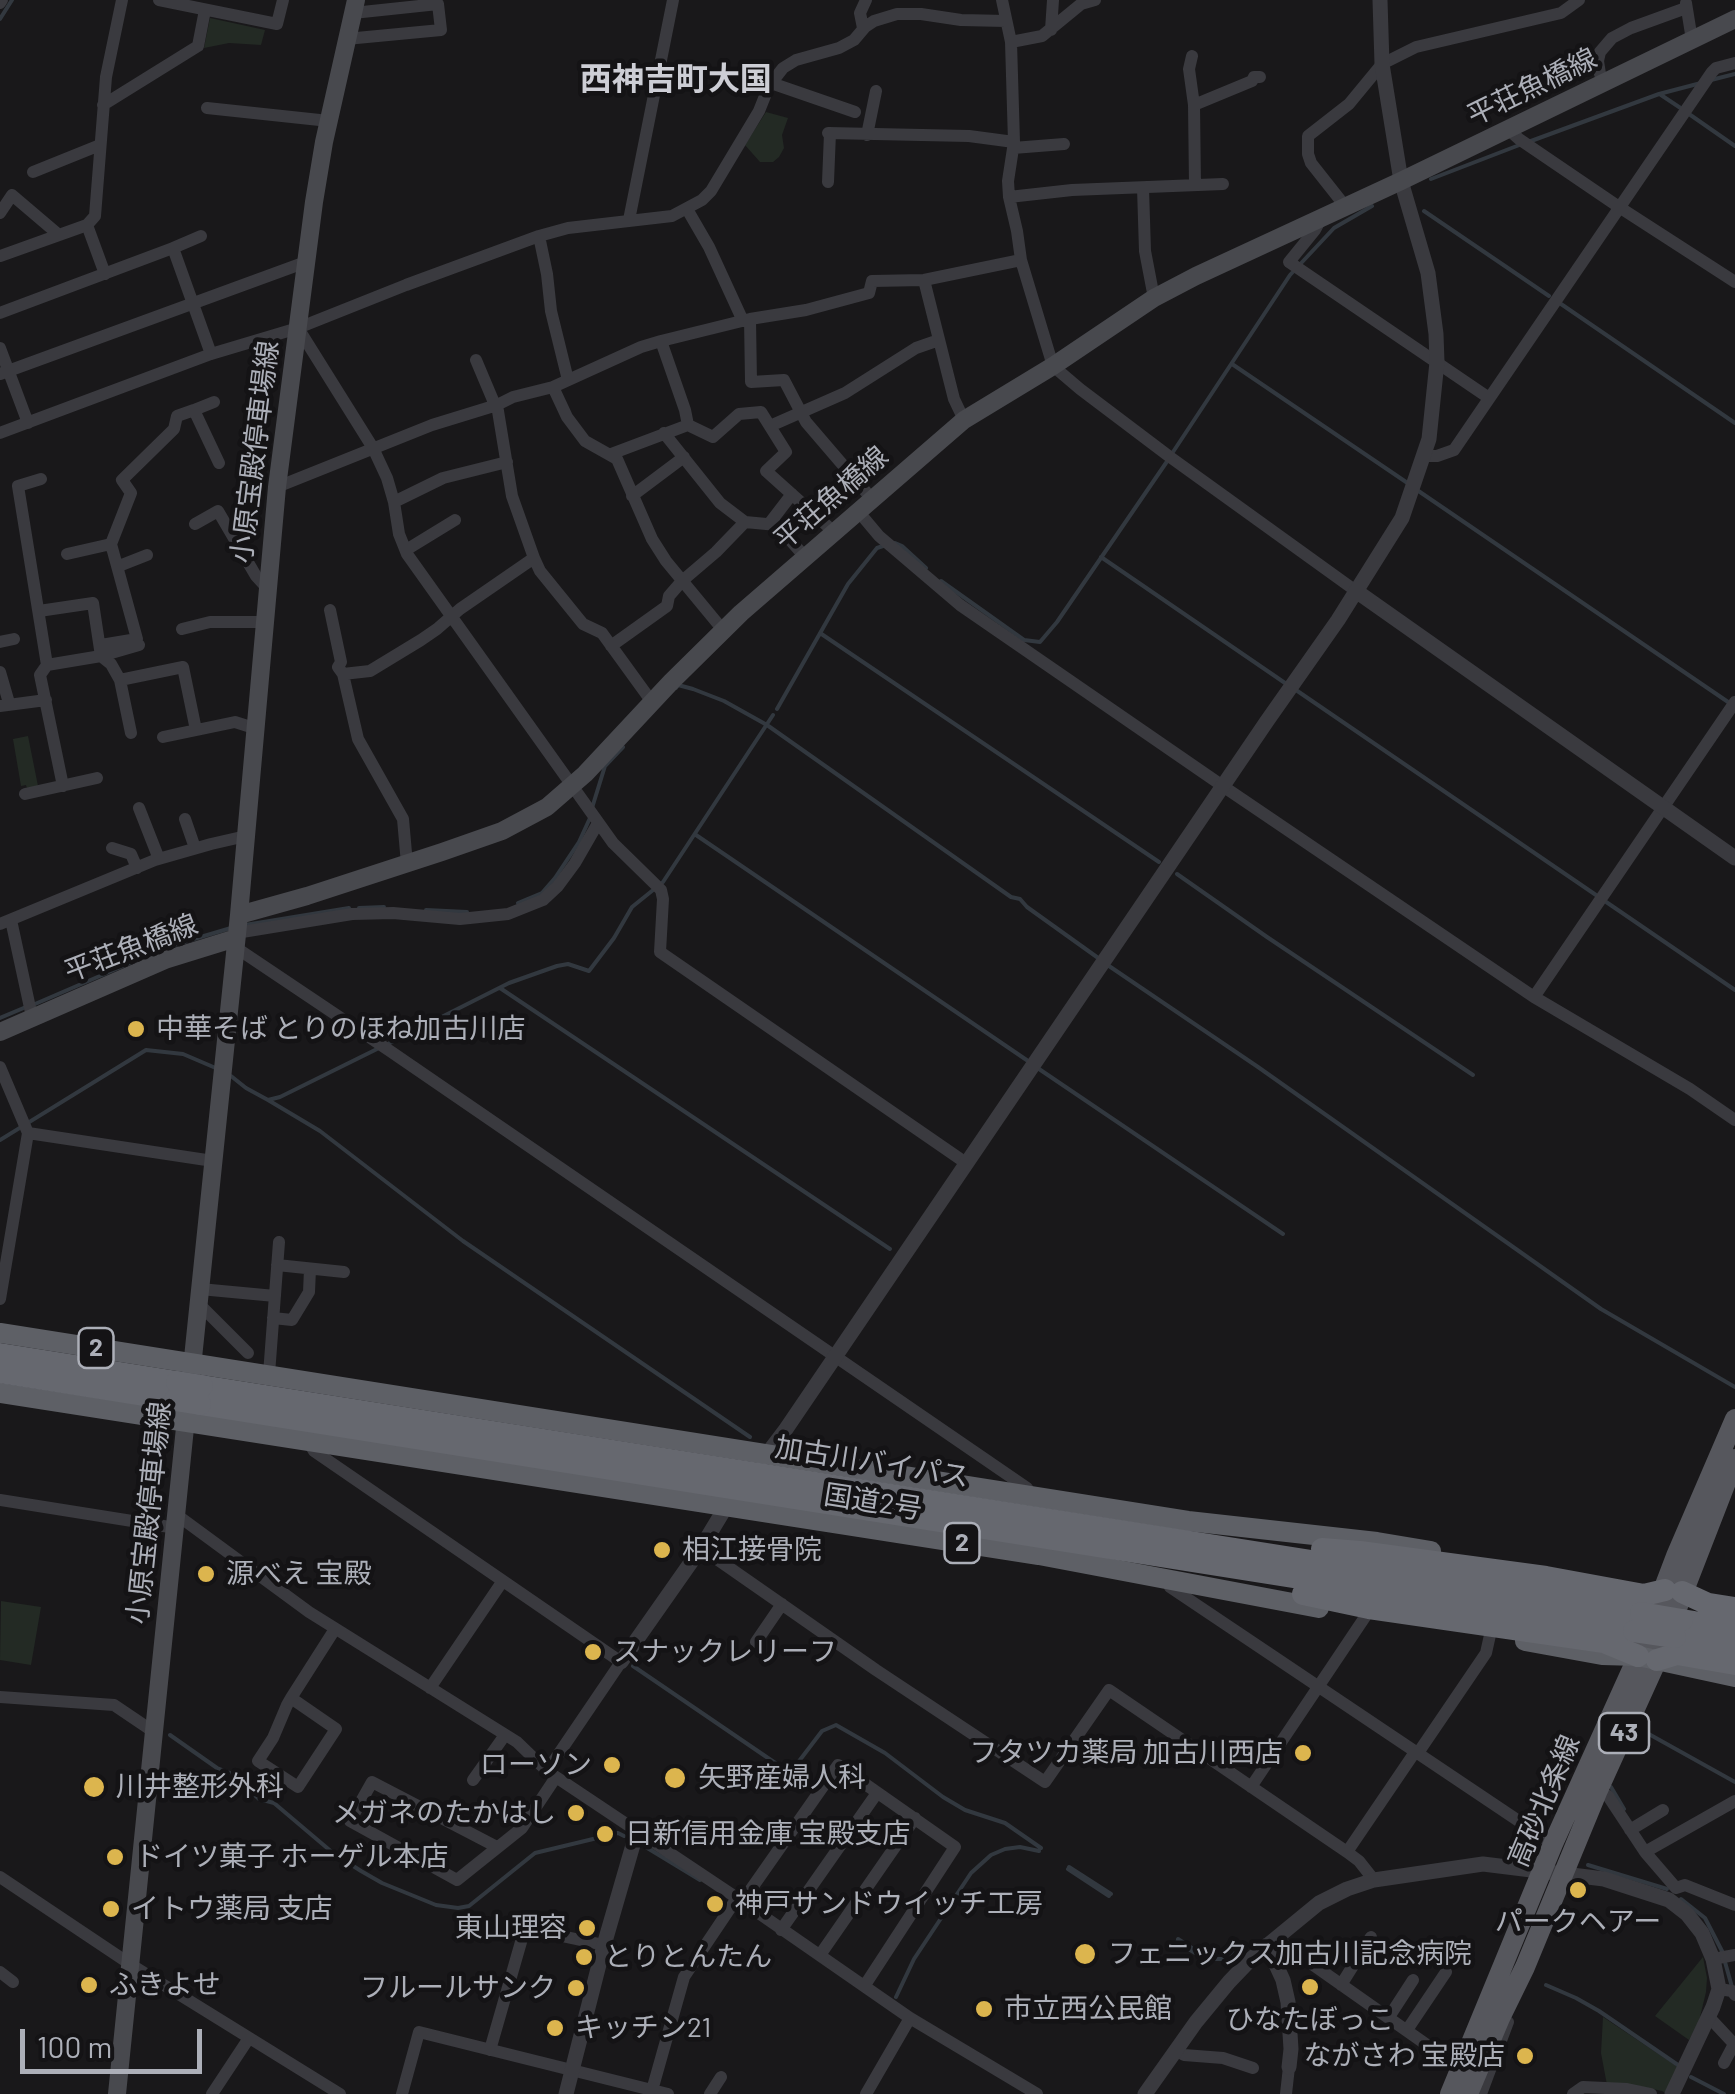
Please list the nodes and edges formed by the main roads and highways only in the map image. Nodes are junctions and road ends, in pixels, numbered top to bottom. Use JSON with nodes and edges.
{"nodes":[{"id":1,"x":354,"y":6,"type":"edge"},
{"id":2,"x":1735,"y":19,"type":"edge"},
{"id":3,"x":237,"y":930,"type":"junction"},
{"id":4,"x":0,"y":1032,"type":"edge"},
{"id":5,"x":0,"y":1333,"type":"edge"},
{"id":6,"x":0,"y":1354,"type":"edge"},
{"id":7,"x":192,"y":1362,"type":"junction"},
{"id":8,"x":0,"y":1372,"type":"edge"},
{"id":9,"x":176,"y":1391,"type":"junction"},
{"id":10,"x":0,"y":1392,"type":"edge"},
{"id":11,"x":196,"y":1404,"type":"junction"},
{"id":12,"x":1735,"y":1419,"type":"edge"},
{"id":13,"x":1735,"y":1460,"type":"edge"},
{"id":14,"x":1213,"y":1556,"type":"junction"},
{"id":15,"x":1673,"y":1591,"type":"junction"},
{"id":16,"x":1735,"y":1599,"type":"edge"},
{"id":17,"x":1735,"y":1608,"type":"edge"},
{"id":18,"x":1679,"y":1628,"type":"junction"},
{"id":19,"x":1735,"y":1628,"type":"edge"},
{"id":20,"x":1735,"y":1646,"type":"edge"},
{"id":21,"x":1647,"y":1658,"type":"junction"},
{"id":22,"x":1735,"y":1664,"type":"edge"},
{"id":23,"x":1735,"y":1677,"type":"edge"},
{"id":24,"x":1553,"y":1871,"type":"junction"},
{"id":25,"x":117,"y":2094,"type":"edge"},
{"id":26,"x":1450,"y":2094,"type":"edge"},
{"id":27,"x":1468,"y":2094,"type":"edge"}],
"edges":[{"from":1,"to":3,"type":"main road","name":"小原宝殿停車場線"},
{"from":2,"to":3,"type":"main road","name":"平荘魚橋線"},
{"from":3,"to":4,"type":"main road","name":"平荘魚橋線"},
{"from":3,"to":7,"type":"main road","name":"小原宝殿停車場線"},
{"from":5,"to":7,"type":"highway","name":"国道2号","number":"2"},
{"from":6,"to":9,"type":"highway","name":"加古川バイパス","number":"2"},
{"from":7,"to":11,"type":"main road","name":"小原宝殿停車場線"},
{"from":7,"to":15,"type":"highway","name":"国道2号","number":"2"},
{"from":8,"to":9,"type":"highway","name":"加古川バイパス","number":"2"},
{"from":9,"to":11,"type":"highway","name":"加古川バイパス","number":"2","bridge":true},
{"from":10,"to":11,"type":"highway","name":"国道2号","number":"2"},
{"from":11,"to":14,"type":"highway","name":"加古川バイパス","number":"2"},
{"from":11,"to":21,"type":"highway","name":"国道2号","number":"2"},
{"from":11,"to":25,"type":"main road","name":"小原宝殿停車場線"},
{"from":12,"to":15,"type":"main road","name":"高砂北条線","number":"43"},
{"from":13,"to":15,"type":"main road","name":"高砂北条線","number":"43"},
{"from":14,"to":15,"type":"highway"},
{"from":14,"to":18,"type":"highway","name":"加古川バイパス","number":"2","bridge":true},
{"from":14,"to":21,"type":"highway"},
{"from":15,"to":16,"type":"highway","name":"国道2号","number":"2"},
{"from":15,"to":17,"type":"highway"},
{"from":15,"to":21,"type":"main road","name":"高砂北条線","number":"43"},
{"from":18,"to":19,"type":"highway","name":"加古川バイパス","number":"2"},
{"from":18,"to":20,"type":"highway","name":"加古川バイパス","number":"2"},
{"from":21,"to":22,"type":"highway"},
{"from":21,"to":23,"type":"highway","name":"国道2号","number":"2"},
{"from":21,"to":24,"type":"main road","name":"高砂北条線","number":"43"},
{"from":21,"to":24,"type":"main road","name":"高砂北条線","number":"43"},
{"from":24,"to":26,"type":"main road","name":"高砂北条線","number":"43"},
{"from":24,"to":27,"type":"main road","name":"高砂北条線","number":"43"}]}
